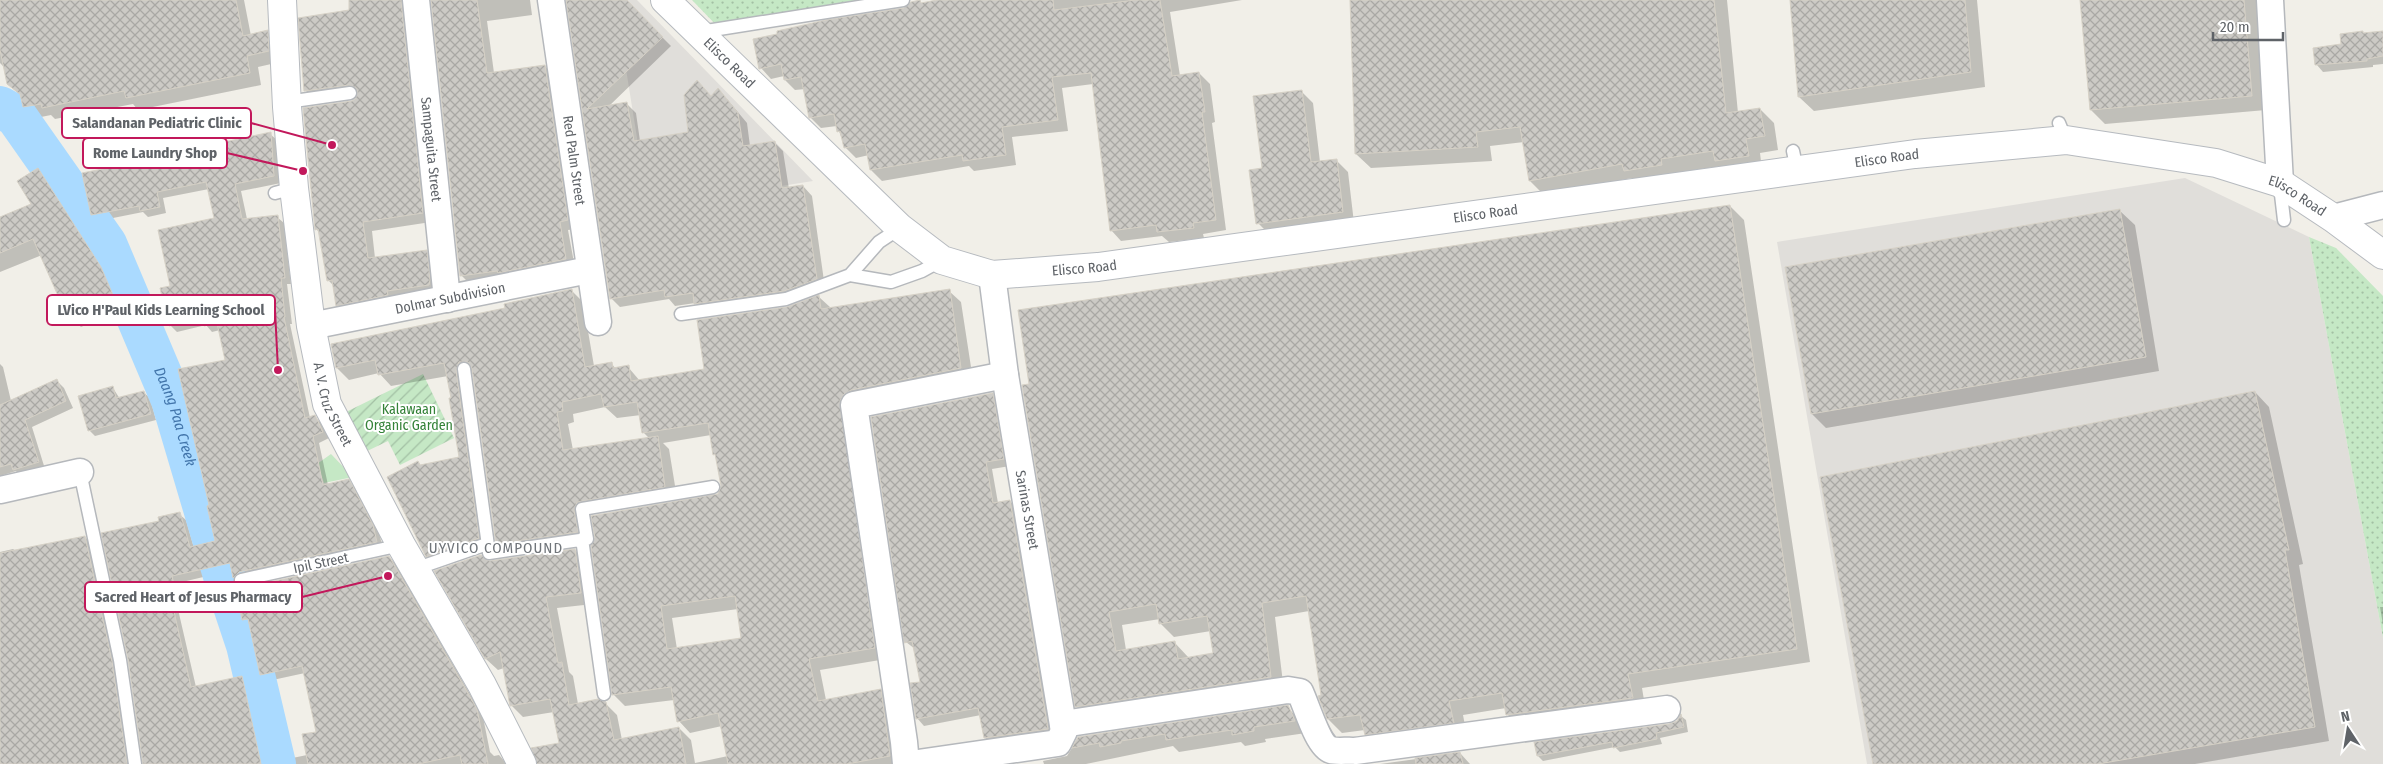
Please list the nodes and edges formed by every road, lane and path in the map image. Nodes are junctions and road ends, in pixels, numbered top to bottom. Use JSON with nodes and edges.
{"nodes":[{"id":1,"x":282,"y":0,"type":"edge"},
{"id":2,"x":416,"y":0,"type":"edge"},
{"id":3,"x":551,"y":0,"type":"edge"},
{"id":4,"x":664,"y":0,"type":"edge"},
{"id":5,"x":903,"y":0,"type":"edge"},
{"id":6,"x":2270,"y":0,"type":"edge"},
{"id":7,"x":699,"y":33,"type":"junction"},
{"id":8,"x":350,"y":92,"type":"dead end"},
{"id":9,"x":287,"y":102,"type":"junction"},
{"id":10,"x":2280,"y":183,"type":"junction"},
{"id":11,"x":2383,"y":206,"type":"edge"},
{"id":12,"x":2333,"y":218,"type":"junction"},
{"id":13,"x":2284,"y":220,"type":"dead end"},
{"id":14,"x":900,"y":228,"type":"junction"},
{"id":15,"x":2383,"y":256,"type":"edge"},
{"id":16,"x":942,"y":260,"type":"junction"},
{"id":17,"x":589,"y":270,"type":"junction"},
{"id":18,"x":850,"y":275,"type":"junction"},
{"id":19,"x":992,"y":276,"type":"junction"},
{"id":20,"x":447,"y":299,"type":"junction"},
{"id":21,"x":681,"y":314,"type":"dead end"},
{"id":22,"x":598,"y":322,"type":"dead end"},
{"id":23,"x":311,"y":326,"type":"junction"},
{"id":24,"x":464,"y":369,"type":"dead end"},
{"id":25,"x":1005,"y":375,"type":"junction"},
{"id":26,"x":80,"y":472,"type":"joint"},
{"id":27,"x":713,"y":487,"type":"dead end"},
{"id":28,"x":0,"y":490,"type":"edge"},
{"id":29,"x":582,"y":539,"type":"junction"},
{"id":30,"x":487,"y":544,"type":"junction"},
{"id":31,"x":401,"y":545,"type":"junction"},
{"id":32,"x":415,"y":570,"type":"junction"},
{"id":33,"x":241,"y":580,"type":"dead end"},
{"id":34,"x":604,"y":694,"type":"dead end"},
{"id":35,"x":1667,"y":709,"type":"dead end"},
{"id":36,"x":1061,"y":734,"type":"junction"},
{"id":37,"x":135,"y":764,"type":"edge"},
{"id":38,"x":522,"y":764,"type":"edge"},
{"id":39,"x":906,"y":764,"type":"edge"},
{"id":40,"x":911,"y":764,"type":"edge"}],
"edges":[{"from":1,"to":9,"type":"main road","name":"A. V. Cruz Street"},
{"from":2,"to":20,"type":"street","name":"Sampaguita Street"},
{"from":3,"to":17,"type":"street","name":"Red Palm Street"},
{"from":4,"to":7,"type":"main road","name":"Elisco Road"},
{"from":5,"to":7,"type":"lane"},
{"from":6,"to":10,"type":"street"},
{"from":7,"to":14,"type":"main road","name":"Elisco Road"},
{"from":8,"to":9,"type":"lane"},
{"from":9,"to":23,"type":"main road","name":"A. V. Cruz Street"},
{"from":10,"to":12,"type":"main road","name":"Elisco Road"},
{"from":10,"to":13,"type":"lane"},
{"from":10,"to":19,"type":"main road","name":"Elisco Road"},
{"from":11,"to":12,"type":"street"},
{"from":12,"to":15,"type":"main road","name":"Elisco Road"},
{"from":14,"to":16,"type":"main road","name":"Elisco Road"},
{"from":14,"to":18,"type":"lane"},
{"from":16,"to":18,"type":"lane"},
{"from":16,"to":19,"type":"main road","name":"Elisco Road"},
{"from":17,"to":20,"type":"street","name":"Dolmar Subdivision"},
{"from":17,"to":22,"type":"street","name":"Red Palm Street"},
{"from":18,"to":21,"type":"lane"},
{"from":19,"to":25,"type":"street","name":"Sarinas Street"},
{"from":20,"to":23,"type":"street","name":"Dolmar Subdivision"},
{"from":23,"to":31,"type":"main road","name":"A. V. Cruz Street"},
{"from":24,"to":30,"type":"lane"},
{"from":25,"to":36,"type":"street","name":"Sarinas Street"},
{"from":25,"to":39,"type":"street"},
{"from":26,"to":28,"type":"street"},
{"from":26,"to":37,"type":"lane"},
{"from":27,"to":29,"type":"lane"},
{"from":29,"to":30,"type":"lane"},
{"from":29,"to":34,"type":"lane"},
{"from":30,"to":32,"type":"lane"},
{"from":31,"to":32,"type":"main road","name":"A. V. Cruz Street"},
{"from":31,"to":33,"type":"lane","name":"Ipil Street"},
{"from":32,"to":38,"type":"main road","name":"A. V. Cruz Street"},
{"from":35,"to":36,"type":"street"},
{"from":36,"to":40,"type":"street"}]}
